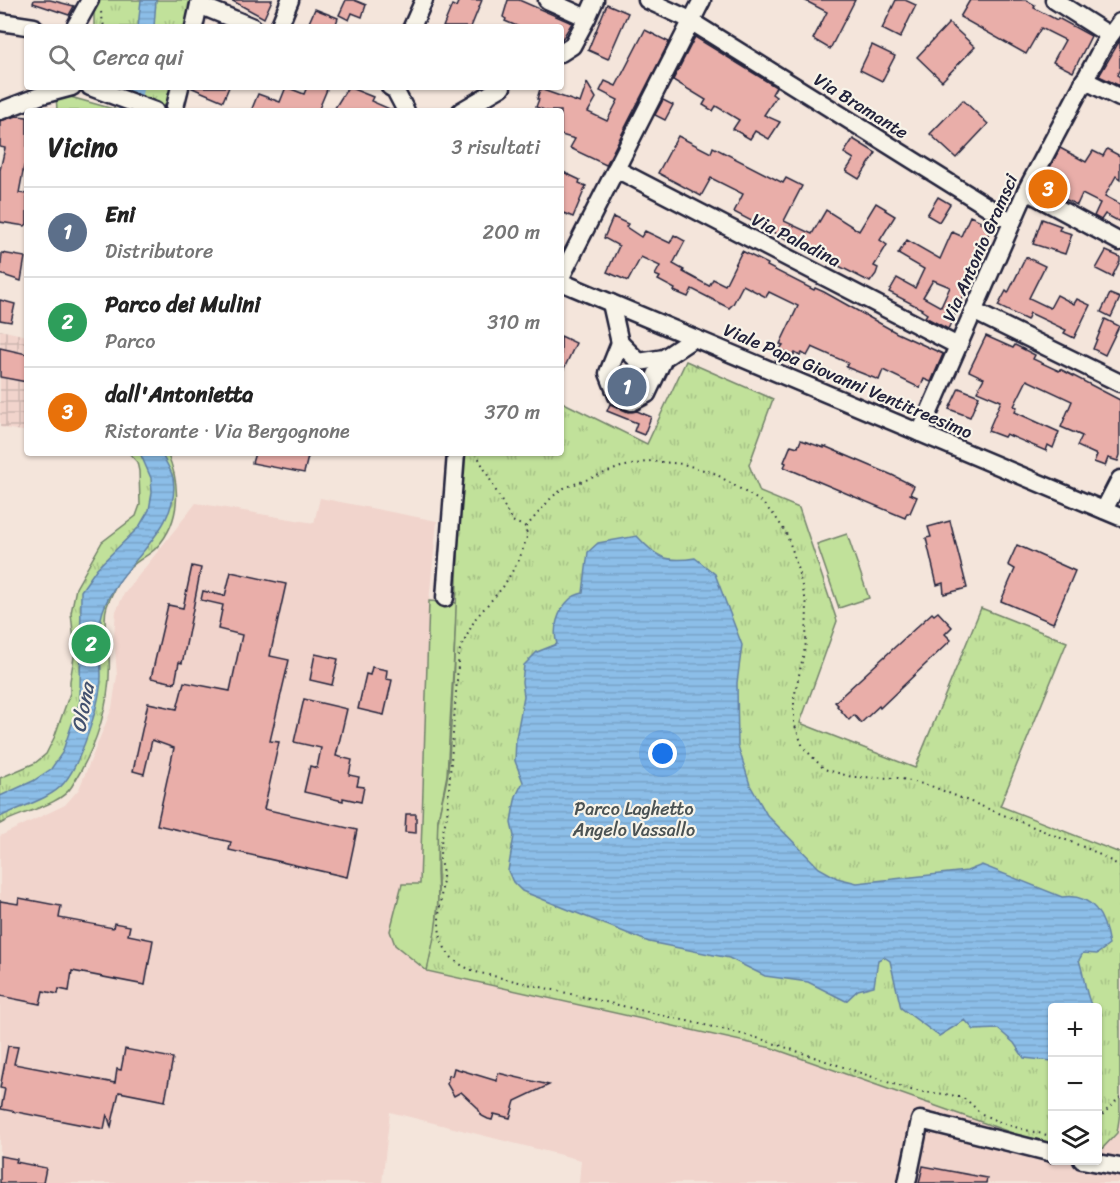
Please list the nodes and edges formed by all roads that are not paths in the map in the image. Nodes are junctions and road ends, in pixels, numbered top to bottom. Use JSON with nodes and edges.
{"nodes":[{"id":1,"x":290,"y":0,"type":"edge"},
{"id":2,"x":424,"y":0,"type":"edge"},
{"id":3,"x":547,"y":0,"type":"edge"},
{"id":4,"x":595,"y":0,"type":"edge"},
{"id":5,"x":647,"y":0,"type":"edge"},
{"id":6,"x":702,"y":0,"type":"edge"},
{"id":7,"x":1054,"y":0,"type":"edge"},
{"id":8,"x":200,"y":2,"type":"edge"},
{"id":9,"x":93,"y":5,"type":"edge"},
{"id":10,"x":587,"y":18,"type":"junction"},
{"id":11,"x":0,"y":22,"type":"edge"},
{"id":12,"x":691,"y":22,"type":"junction"},
{"id":13,"x":77,"y":24,"type":"edge"},
{"id":14,"x":87,"y":24,"type":"edge"},
{"id":15,"x":195,"y":24,"type":"edge"},
{"id":16,"x":247,"y":24,"type":"edge"},
{"id":17,"x":280,"y":24,"type":"edge"},
{"id":18,"x":413,"y":24,"type":"edge"},
{"id":19,"x":24,"y":26,"type":"edge"},
{"id":20,"x":1115,"y":28,"type":"edge"},
{"id":21,"x":24,"y":34,"type":"edge"},
{"id":22,"x":564,"y":51,"type":"edge"},
{"id":23,"x":1084,"y":80,"type":"junction"},
{"id":24,"x":36,"y":90,"type":"edge"},
{"id":25,"x":61,"y":90,"type":"edge"},
{"id":26,"x":179,"y":90,"type":"edge"},
{"id":27,"x":394,"y":90,"type":"edge"},
{"id":28,"x":497,"y":90,"type":"edge"},
{"id":29,"x":119,"y":93,"type":"edge"},
{"id":30,"x":1120,"y":98,"type":"edge"},
{"id":31,"x":149,"y":108,"type":"edge"},
{"id":32,"x":175,"y":108,"type":"edge"},
{"id":33,"x":404,"y":108,"type":"edge"},
{"id":34,"x":466,"y":108,"type":"edge"},
{"id":35,"x":7,"y":109,"type":"edge"},
{"id":36,"x":616,"y":169,"type":"junction"},
{"id":37,"x":1026,"y":191,"type":"junction"},
{"id":38,"x":1012,"y":222,"type":"junction"},
{"id":39,"x":1120,"y":242,"type":"edge"},
{"id":40,"x":564,"y":274,"type":"edge"},
{"id":41,"x":564,"y":281,"type":"edge"},
{"id":42,"x":611,"y":303,"type":"junction"},
{"id":43,"x":973,"y":311,"type":"junction"},
{"id":44,"x":694,"y":338,"type":"junction"},
{"id":45,"x":620,"y":343,"type":"junction"},
{"id":46,"x":958,"y":346,"type":"junction"},
{"id":47,"x":664,"y":358,"type":"junction"},
{"id":48,"x":1120,"y":383,"type":"edge"},
{"id":49,"x":920,"y":433,"type":"junction"},
{"id":50,"x":456,"y":456,"type":"edge"},
{"id":51,"x":1120,"y":479,"type":"edge"},
{"id":52,"x":1112,"y":514,"type":"edge"},
{"id":53,"x":445,"y":598,"type":"dead end"},
{"id":54,"x":1048,"y":1152,"type":"edge"},
{"id":55,"x":1102,"y":1164,"type":"edge"},
{"id":56,"x":1120,"y":1167,"type":"edge"},
{"id":57,"x":907,"y":1183,"type":"edge"}],
"edges":[{"from":1,"to":17,"type":"street"},
{"from":2,"to":18,"type":"street"},
{"from":3,"to":10,"type":"street"},
{"from":4,"to":10,"type":"street"},
{"from":5,"to":12,"type":"street","name":"Via Bramante"},
{"from":6,"to":12,"type":"street"},
{"from":7,"to":20,"type":"street"},
{"from":8,"to":15,"type":"street"},
{"from":8,"to":16,"type":"street"},
{"from":9,"to":13,"type":"street"},
{"from":9,"to":14,"type":"street"},
{"from":10,"to":22,"type":"street"},
{"from":11,"to":19,"type":"street"},
{"from":11,"to":21,"type":"street"},
{"from":12,"to":36,"type":"street"},
{"from":12,"to":38,"type":"street","name":"Via Bramante"},
{"from":20,"to":23,"type":"street","name":"Via Antonio Gramsci"},
{"from":23,"to":30,"type":"street"},
{"from":23,"to":37,"type":"street","name":"Via Antonio Gramsci"},
{"from":24,"to":35,"type":"street"},
{"from":25,"to":35,"type":"street"},
{"from":26,"to":32,"type":"street"},
{"from":27,"to":33,"type":"street"},
{"from":28,"to":34,"type":"street"},
{"from":29,"to":31,"type":"street"},
{"from":36,"to":40,"type":"street"},
{"from":36,"to":46,"type":"street","name":"Via Paladina"},
{"from":37,"to":38,"type":"street","name":"Via Antonio Gramsci"},
{"from":37,"to":39,"type":"street"},
{"from":38,"to":43,"type":"street","name":"Via Antonio Gramsci"},
{"from":41,"to":42,"type":"street","name":"Viale Papa Giovanni Ventitreesimo"},
{"from":42,"to":44,"type":"street","name":"Viale Papa Giovanni Ventitreesimo"},
{"from":42,"to":45,"type":"street"},
{"from":43,"to":46,"type":"street","name":"Via Antonio Gramsci"},
{"from":43,"to":48,"type":"street"},
{"from":44,"to":47,"type":"street"},
{"from":44,"to":49,"type":"street","name":"Viale Papa Giovanni Ventitreesimo"},
{"from":45,"to":47,"type":"street"},
{"from":45,"to":47,"type":"street"},
{"from":46,"to":49,"type":"street","name":"Via Antonio Gramsci"},
{"from":49,"to":52,"type":"street","name":"Viale Papa Giovanni Ventitreesimo"},
{"from":50,"to":53,"type":"street"},
{"from":51,"to":52,"type":"street"},
{"from":54,"to":57,"type":"street"},
{"from":55,"to":56,"type":"street"}]}
